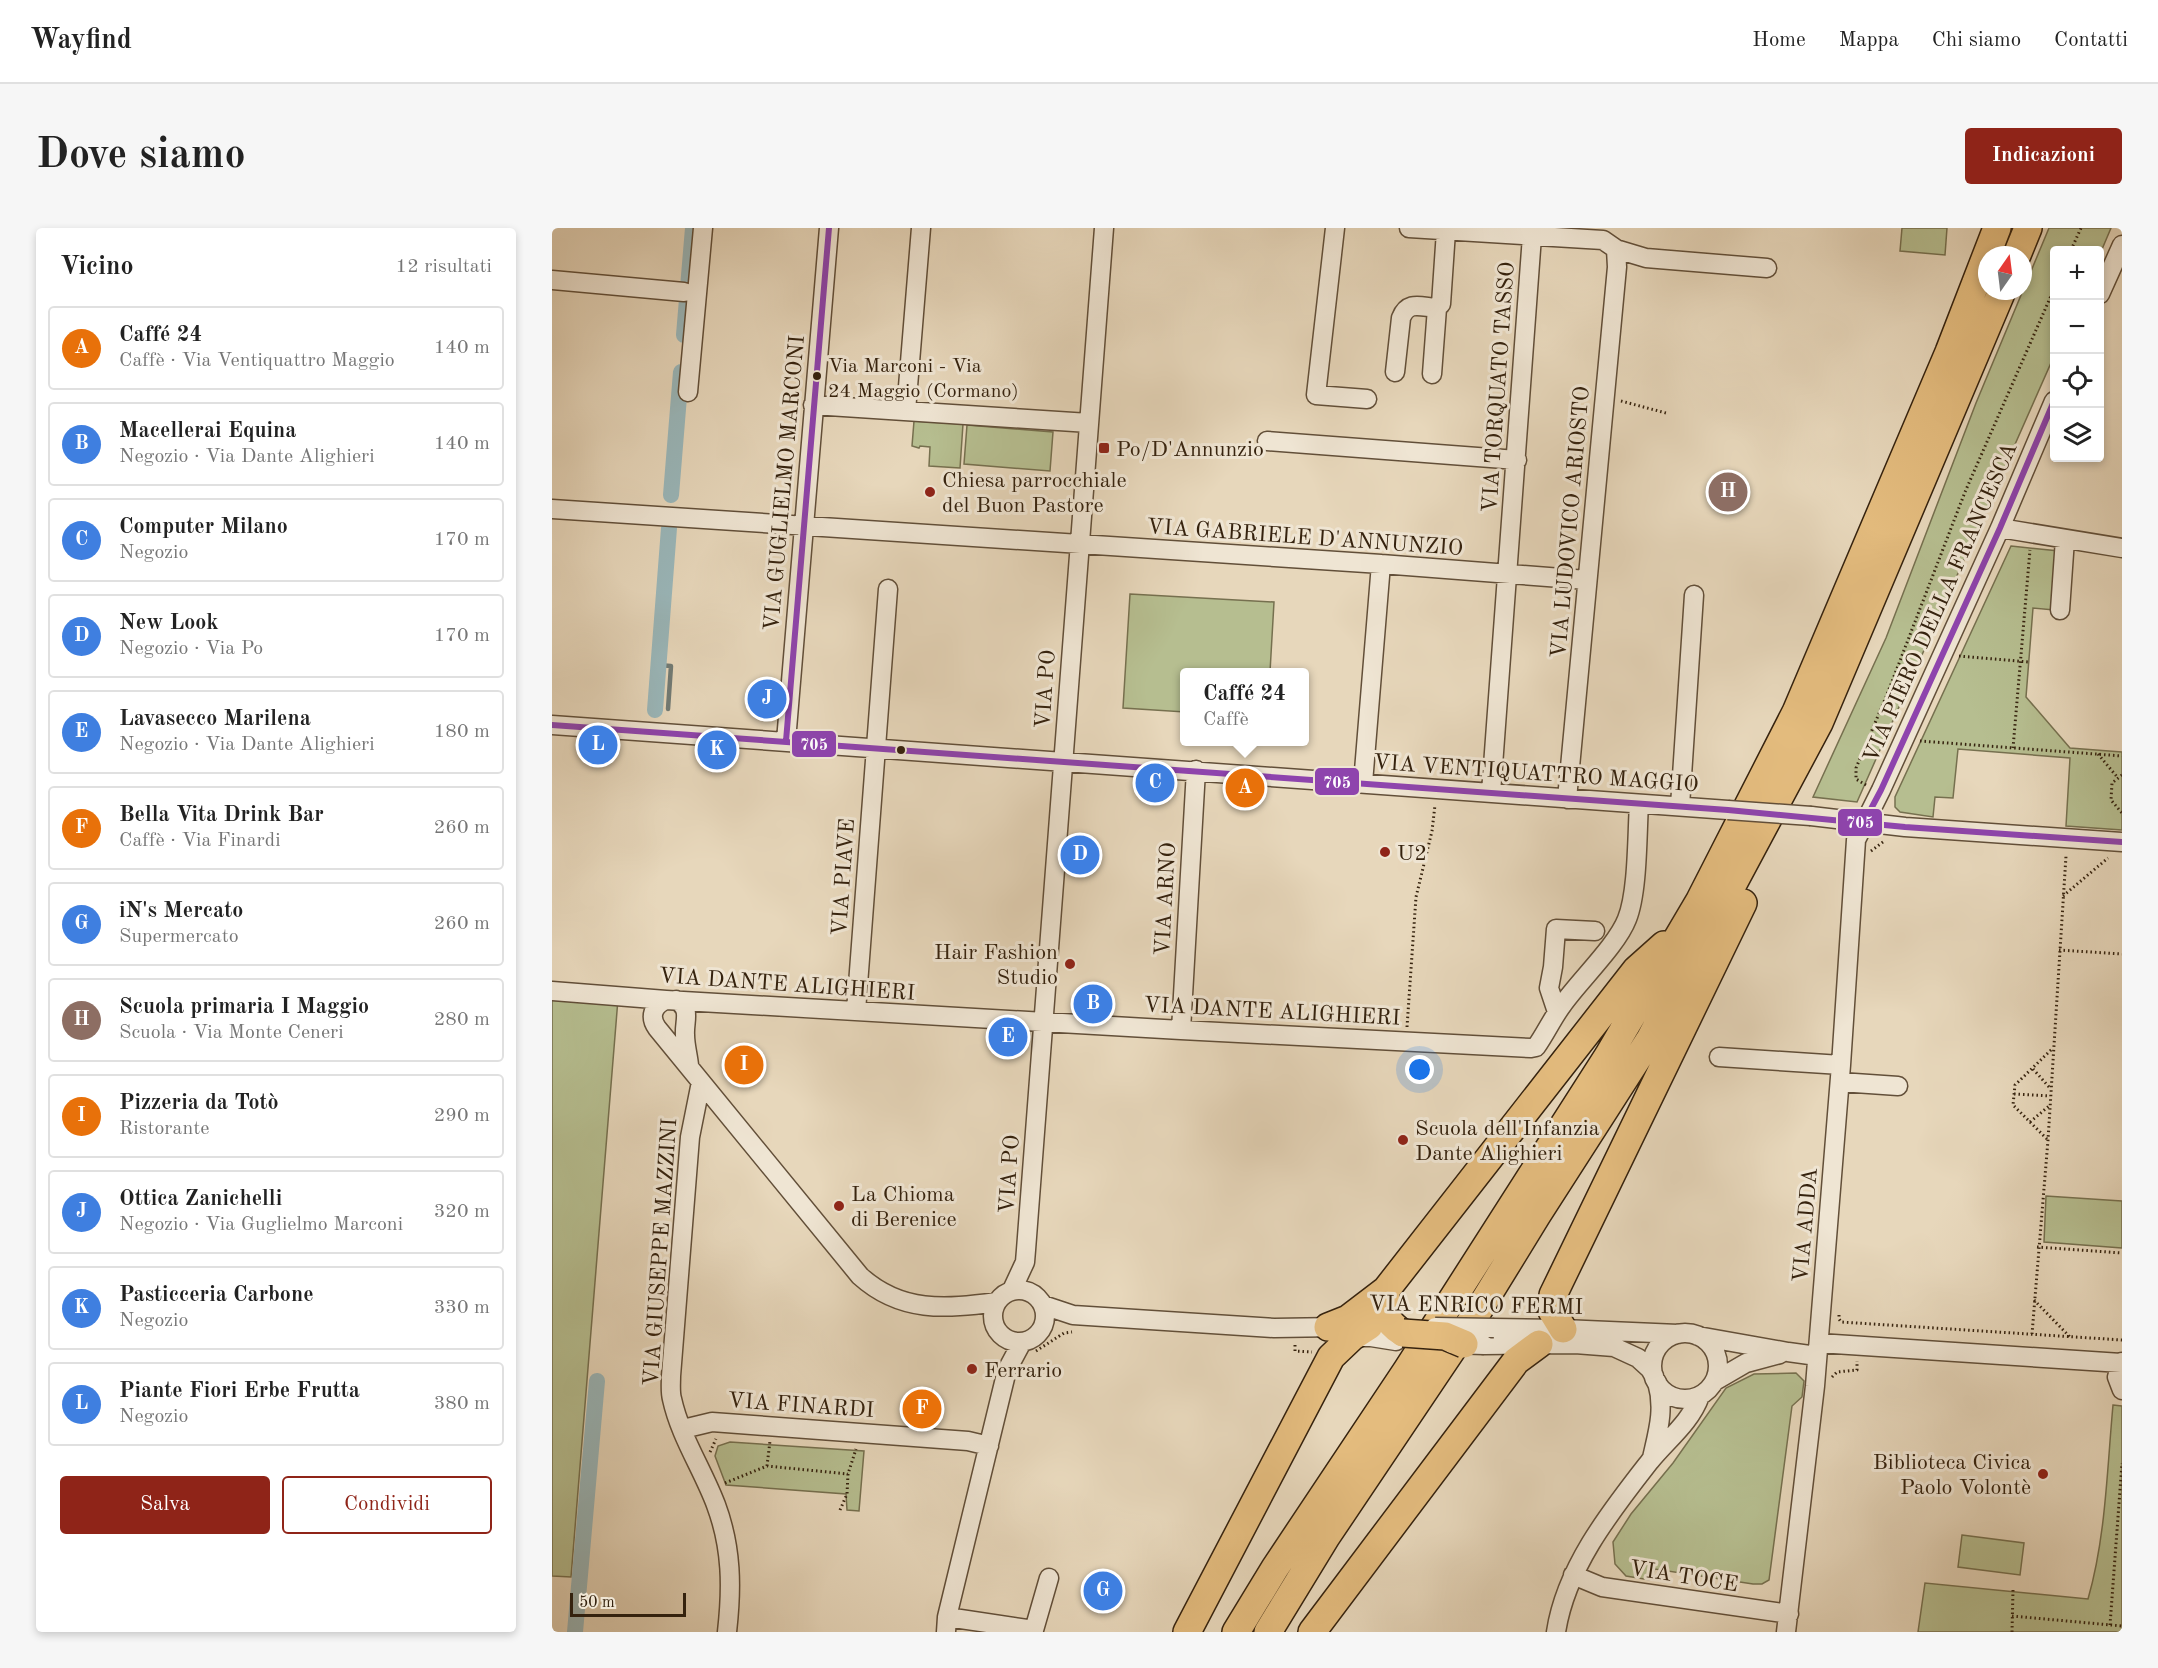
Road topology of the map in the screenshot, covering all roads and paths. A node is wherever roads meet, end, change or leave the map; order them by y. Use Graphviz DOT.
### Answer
graph roads {
  1 [pos="703,228"];
  2 [pos="829,228"];
  3 [pos="921,228"];
  4 [pos="1104,228"];
  5 [pos="1335,228"];
  6 [pos="1409,228"];
  7 [pos="1997,228"];
  8 [pos="2028,228"];
  9 [pos="2081,228"];
  10 [pos="1446,231"];
  11 [pos="1532,236"];
  12 [pos="2122,245"];
  13 [pos="2021,246"];
  14 [pos="2074,246"];
  15 [pos="1616,249"];
  16 [pos="2117,265"];
  17 [pos="1767,268"];
  18 [pos="552,280"];
  19 [pos="2104,287"];
  20 [pos="691,294"];
  21 [pos="1998,300"];
  22 [pos="2050,300"];
  23 [pos="1439,306"];
  24 [pos="1395,372"];
  25 [pos="1432,374"];
  26 [pos="688,392"];
  27 [pos="1605,395"];
  28 [pos="1367,399"];
  29 [pos="813,405"];
  30 [pos="2052,408"];
  31 [pos="906,411"];
  32 [pos="1666,413"];
  33 [pos="1089,423"];
  34 [pos="1267,441"];
  35 [pos="1516,460"];
  36 [pos="552,509"];
  37 [pos="802,526"];
  38 [pos="2000,528"];
  39 [pos="2031,533"];
  40 [pos="2065,539"];
  41 [pos="1079,545"];
  42 [pos="2122,548"];
  43 [pos="1381,564"];
  44 [pos="1507,574"];
  45 [pos="1587,580"];
  46 [pos="888,589"];
  47 [pos="1694,595"];
  48 [pos="2060,610"];
  49 [pos="1942,655"];
  50 [pos="2020,661"];
  51 [pos="2029,662"];
  52 [pos="1819,723"];
  53 [pos="552,725"];
  54 [pos="1904,740"];
  55 [pos="786,741"];
  56 [pos="875,747"];
  57 [pos="2013,748"];
  58 [pos="2097,754"];
  59 [pos="2122,756"];
  60 [pos="1063,760"];
  61 [pos="1196,770"];
  62 [pos="2122,775"];
  63 [pos="2118,778"];
  64 [pos="1363,783"];
  65 [pos="1437,789"];
  66 [pos="1881,790"];
  67 [pos="1491,793"];
  68 [pos="1568,799"];
  69 [pos="1639,804"];
  70 [pos="1680,806"];
  71 [pos="2122,813"];
  72 [pos="1864,822"];
  73 [pos="2122,842"];
  74 [pos="2066,856"];
  75 [pos="2108,858"];
  76 [pos="2063,896"];
  77 [pos="1687,924"];
  78 [pos="1595,931"];
  79 [pos="2059,950"];
  80 [pos="2122,954"];
  81 [pos="552,991"];
  82 [pos="671,1000"];
  83 [pos="856,1011"];
  84 [pos="1557,1012"];
  85 [pos="1043,1022"];
  86 [pos="1181,1030"];
  87 [pos="1406,1041"];
  88 [pos="2053,1048"];
  89 [pos="1719,1057"];
  90 [pos="689,1067"];
  91 [pos="2033,1069"];
  92 [pos="1841,1074"];
  93 [pos="701,1082"];
  94 [pos="1898,1086"];
  95 [pos="2050,1088"];
  96 [pos="2014,1094"];
  97 [pos="2050,1096"];
  98 [pos="2049,1106"];
  99 [pos="2030,1122"];
  100 [pos="2048,1140"];
  101 [pos="2037,1247"];
  102 [pos="2122,1253"];
  103 [pos="1025,1262"];
  104 [pos="1012,1290"];
  105 [pos="1386,1290"];
  106 [pos="1039,1300"];
  107 [pos="2034,1300"];
  108 [pos="997,1302"];
  109 [pos="964,1306"];
  110 [pos="1839,1307"];
  111 [pos="1079,1315"];
  112 [pos="1563,1329"];
  113 [pos="998,1330"];
  114 [pos="1041,1331"];
  115 [pos="1370,1332"];
  116 [pos="1678,1334"];
  117 [pos="2032,1334"];
  118 [pos="1698,1336"];
  119 [pos="2070,1337"];
  120 [pos="2122,1339"];
  121 [pos="1474,1344"];
  122 [pos="1539,1344"];
  123 [pos="1026,1348"];
  124 [pos="1818,1349"];
  125 [pos="1788,1352"];
  126 [pos="2122,1363"];
  127 [pos="1007,1370"];
  128 [pos="1655,1379"];
  129 [pos="1715,1381"];
  130 [pos="2122,1390"];
  131 [pos="1700,1396"];
  132 [pos="683,1429"];
  133 [pos="768,1434"];
  134 [pos="722,1438"];
  135 [pos="857,1446"];
  136 [pos="989,1446"];
  137 [pos="709,1459"];
  138 [pos="1651,1459"];
  139 [pos="2122,1463"];
  140 [pos="767,1466"];
  141 [pos="848,1474"];
  142 [pos="2122,1475"];
  143 [pos="714,1486"];
  144 [pos="2121,1499"];
  145 [pos="840,1510"];
  146 [pos="2120,1524"];
  147 [pos="2115,1549"];
  148 [pos="2122,1549"];
  149 [pos="2114,1568"];
  150 [pos="2122,1569"];
  151 [pos="1574,1575"];
  152 [pos="1049,1578"];
  153 [pos="2013,1590"];
  154 [pos="2012,1616"];
  155 [pos="1787,1623"];
  156 [pos="946,1624"];
  157 [pos="2110,1625"];
  158 [pos="2122,1626"];
  159 [pos="727,1632"];
  160 [pos="1187,1632"];
  161 [pos="1236,1632"];
  162 [pos="1268,1632"];
  163 [pos="1312,1632"];
  164 [pos="1556,1632"];
  165 [pos="2012,1632"];
  1 -- 20 [label="street"];
  2 -- 29 [label="street, VIA GUGLIELMO MARCONI"];
  3 -- 31 [label="street"];
  4 -- 33 [label="street, VIA PO"];
  5 -- 28 [label="street"];
  6 -- 10 [label="street"];
  7 -- 77 [label="highway"];
  8 -- 13 [label="highway"];
  9 -- 14 [label="path"];
  10 -- 11 [label="street"];
  10 -- 23 [label="street"];
  11 -- 15 [label="street"];
  11 -- 35 [label="street, VIA TORQUATO TASSO"];
  12 -- 16 [label="street"];
  15 -- 17 [label="street"];
  15 -- 27 [label="street, VIA LUDOVICO ARIOSTO"];
  16 -- 19 [label="street"];
  18 -- 20 [label="street"];
  20 -- 26 [label="street"];
  21 -- 52 [label="highway"];
  22 -- 66 [label="path"];
  23 -- 24 [label="street"];
  23 -- 25 [label="street"];
  27 -- 32 [label="path"];
  27 -- 45 [label="street, VIA LUDOVICO ARIOSTO"];
  29 -- 31 [label="street"];
  29 -- 37 [label="street, VIA GUGLIELMO MARCONI"];
  30 -- 38 [label="street, VIA PIERO DELLA FRANCESCA"];
  31 -- 33 [label="street"];
  33 -- 41 [label="street, VIA PO"];
  34 -- 35 [label="street"];
  35 -- 44 [label="street, VIA TORQUATO TASSO"];
  36 -- 37 [label="street, VIA GABRIELE D'ANNUNZIO"];
  37 -- 41 [label="street, VIA GABRIELE D'ANNUNZIO"];
  37 -- 55 [label="street, VIA GUGLIELMO MARCONI"];
  38 -- 39 [label="street"];
  38 -- 49 [label="street, VIA PIERO DELLA FRANCESCA"];
  39 -- 40 [label="street"];
  39 -- 50 [label="path"];
  40 -- 42 [label="street"];
  40 -- 48 [label="street"];
  41 -- 43 [label="street, VIA GABRIELE D'ANNUNZIO"];
  41 -- 60 [label="street, VIA PO"];
  43 -- 44 [label="street, VIA GABRIELE D'ANNUNZIO"];
  43 -- 64 [label="street"];
  44 -- 45 [label="street, VIA GABRIELE D'ANNUNZIO"];
  44 -- 67 [label="street, VIA TORQUATO TASSO"];
  45 -- 68 [label="street, VIA LUDOVICO ARIOSTO"];
  46 -- 56 [label="street, VIA PIAVE"];
  47 -- 70 [label="street"];
  49 -- 50 [label="path"];
  49 -- 54 [label="street, VIA PIERO DELLA FRANCESCA"];
  50 -- 51 [label="path"];
  50 -- 57 [label="path"];
  52 -- 112 [label="highway"];
  52 -- 162 [label="highway"];
  53 -- 55 [label="street, VIA VENTIQUATTRO MAGGIO"];
  54 -- 57 [label="path"];
  54 -- 66 [label="street, VIA PIERO DELLA FRANCESCA"];
  55 -- 56 [label="street, VIA VENTIQUATTRO MAGGIO"];
  56 -- 60 [label="street, VIA VENTIQUATTRO MAGGIO"];
  56 -- 83 [label="street, VIA PIAVE"];
  57 -- 58 [label="path"];
  58 -- 59 [label="path"];
  58 -- 63 [label="path"];
  60 -- 61 [label="street, VIA VENTIQUATTRO MAGGIO"];
  60 -- 85 [label="street, VIA PO"];
  61 -- 64 [label="street, VIA VENTIQUATTRO MAGGIO"];
  61 -- 86 [label="street, VIA ARNO"];
  62 -- 63 [label="path"];
  63 -- 71 [label="path"];
  64 -- 65 [label="street, VIA VENTIQUATTRO MAGGIO"];
  65 -- 67 [label="street, VIA VENTIQUATTRO MAGGIO"];
  65 -- 87 [label="path"];
  66 -- 72 [label="street, VIA PIERO DELLA FRANCESCA"];
  67 -- 68 [label="street, VIA VENTIQUATTRO MAGGIO"];
  68 -- 69 [label="street, VIA VENTIQUATTRO MAGGIO"];
  69 -- 70 [label="street, VIA VENTIQUATTRO MAGGIO"];
  69 -- 84 [label="street, VIA DANTE ALIGHIERI"];
  70 -- 72 [label="street, VIA VENTIQUATTRO MAGGIO, bridge"];
  72 -- 73 [label="street, VIA VENTIQUATTRO MAGGIO"];
  72 -- 92 [label="street, VIA ADDA"];
  74 -- 76 [label="path"];
  75 -- 76 [label="path"];
  76 -- 79 [label="path"];
  77 -- 105 [label="highway"];
  77 -- 161 [label="highway"];
  78 -- 84 [label="street"];
  79 -- 80 [label="path"];
  79 -- 88 [label="path"];
  81 -- 82 [label="street, VIA DANTE ALIGHIERI"];
  82 -- 83 [label="street, VIA DANTE ALIGHIERI"];
  82 -- 90 [label="street"];
  82 -- 90 [label="street"];
  83 -- 85 [label="street, VIA DANTE ALIGHIERI"];
  84 -- 87 [label="street, VIA DANTE ALIGHIERI"];
  85 -- 86 [label="street, VIA DANTE ALIGHIERI"];
  85 -- 103 [label="street, VIA PO"];
  86 -- 87 [label="street, VIA DANTE ALIGHIERI"];
  88 -- 91 [label="path"];
  88 -- 95 [label="path"];
  89 -- 92 [label="street"];
  90 -- 93 [label="street"];
  91 -- 95 [label="path"];
  91 -- 96 [label="path"];
  92 -- 94 [label="street"];
  92 -- 124 [label="street, VIA ADDA"];
  93 -- 109 [label="street"];
  93 -- 132 [label="street, VIA GIUSEPPE MAZZINI"];
  95 -- 97 [label="path"];
  96 -- 97 [label="path"];
  96 -- 99 [label="path"];
  97 -- 98 [label="path"];
  98 -- 99 [label="path"];
  98 -- 100 [label="path"];
  99 -- 100 [label="path"];
  100 -- 101 [label="path"];
  101 -- 102 [label="path"];
  101 -- 107 [label="path"];
  103 -- 104 [label="street, VIA PO"];
  103 -- 106 [label="street, VIA PO"];
  104 -- 106 [label="street"];
  104 -- 108 [label="street"];
  105 -- 115 [label="highway"];
  105 -- 115 [label="highway"];
  106 -- 111 [label="street, VIA ENRICO FERMI"];
  106 -- 114 [label="street"];
  107 -- 117 [label="path"];
  107 -- 119 [label="path"];
  108 -- 109 [label="street"];
  108 -- 113 [label="street"];
  109 -- 113 [label="street"];
  110 -- 117 [label="path"];
  111 -- 114 [label="street, VIA ENRICO FERMI"];
  111 -- 115 [label="street, VIA ENRICO FERMI"];
  111 -- 123 [label="path"];
  112 -- 115 [label="street, VIA ENRICO FERMI, bridge"];
  112 -- 116 [label="street, VIA ENRICO FERMI"];
  113 -- 123 [label="street"];
  113 -- 127 [label="street"];
  114 -- 123 [label="street"];
  115 -- 121 [label="highway, bridge"];
  115 -- 160 [label="highway"];
  116 -- 118 [label="street"];
  116 -- 128 [label="street"];
  117 -- 119 [label="path"];
  118 -- 125 [label="street"];
  118 -- 129 [label="street"];
  119 -- 120 [label="path"];
  121 -- 122 [label="street, VIA ENRICO FERMI"];
  122 -- 128 [label="street, VIA ENRICO FERMI"];
  122 -- 163 [label="highway"];
  123 -- 127 [label="street"];
  124 -- 125 [label="street"];
  124 -- 126 [label="street"];
  124 -- 155 [label="street, VIA ADDA"];
  125 -- 129 [label="street"];
  126 -- 130 [label="street"];
  127 -- 136 [label="street"];
  128 -- 131 [label="street"];
  128 -- 138 [label="street"];
  129 -- 131 [label="street"];
  131 -- 138 [label="street"];
  132 -- 133 [label="street, VIA FINARDI"];
  132 -- 143 [label="street, VIA GIUSEPPE MAZZINI"];
  133 -- 136 [label="street, VIA FINARDI"];
  133 -- 140 [label="path"];
  134 -- 137 [label="path"];
  135 -- 141 [label="path"];
  136 -- 156 [label="street"];
  138 -- 151 [label="street"];
  139 -- 142 [label="path"];
  140 -- 141 [label="path"];
  140 -- 143 [label="path"];
  141 -- 145 [label="path"];
  142 -- 144 [label="path"];
  143 -- 159 [label="street, VIA GIUSEPPE MAZZINI"];
  144 -- 146 [label="path"];
  146 -- 147 [label="path"];
  147 -- 148 [label="path"];
  147 -- 149 [label="path"];
  149 -- 150 [label="path"];
  149 -- 157 [label="path"];
  151 -- 155 [label="street, VIA TOCE"];
  151 -- 164 [label="street"];
  152 -- 156 [label="street"];
  153 -- 154 [label="path"];
  154 -- 157 [label="path"];
  154 -- 165 [label="path"];
  157 -- 158 [label="path"];
}
